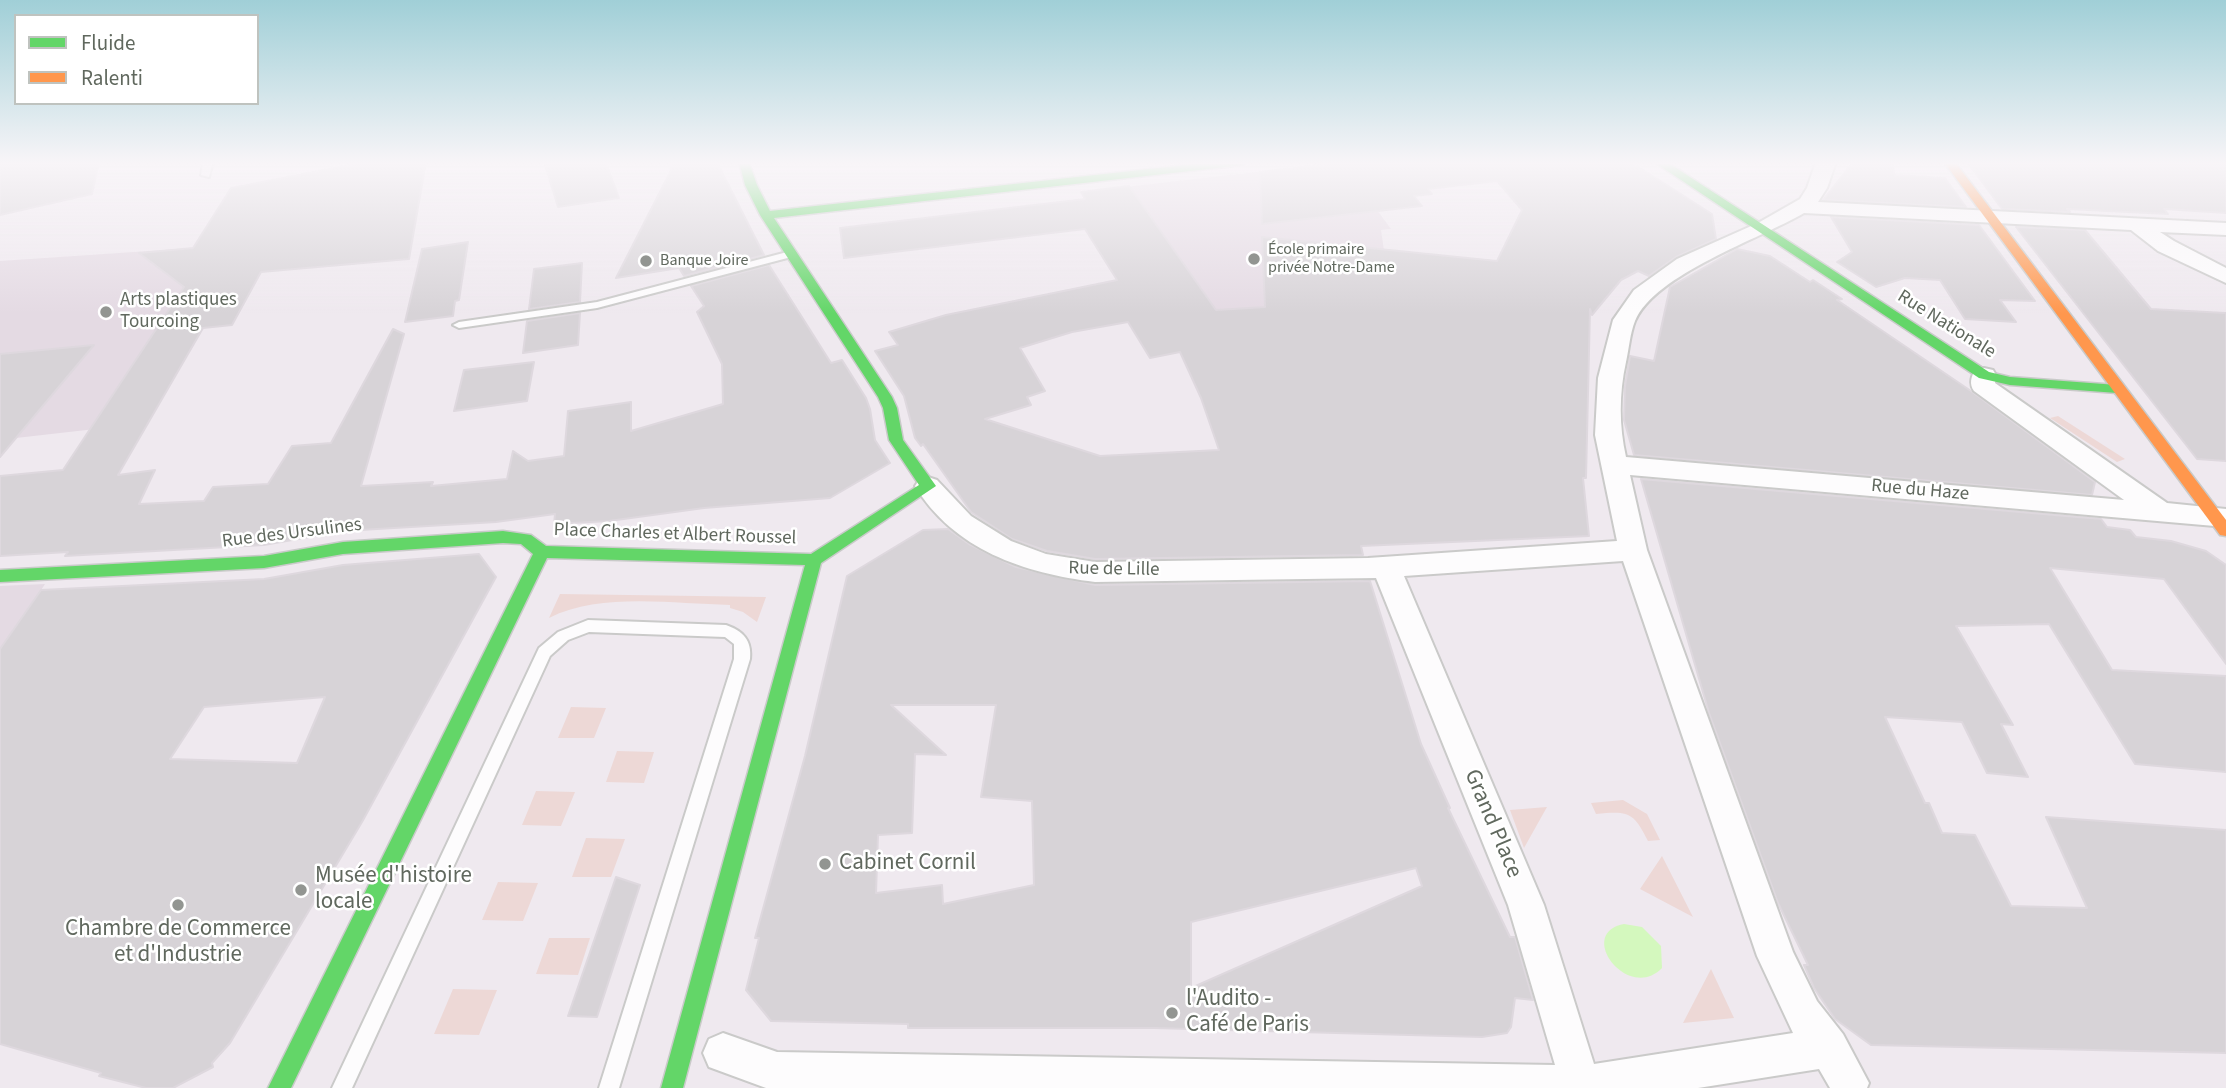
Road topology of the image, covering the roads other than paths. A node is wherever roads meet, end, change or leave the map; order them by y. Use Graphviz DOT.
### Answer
graph roads {
  1 [pos="764,213"];
  2 [pos="1736,213"];
  3 [pos="1791,213"];
  4 [pos="1911,213"];
  5 [pos="1987,213"];
  6 [pos="1990,217"];
  7 [pos="2136,224"];
  8 [pos="1761,229"];
  9 [pos="2226,229"];
  10 [pos="791,254"];
  11 [pos="2226,276"];
  12 [pos="459,325"];
  13 [pos="1984,375"];
  14 [pos="2117,388"];
  15 [pos="2135,388"];
  16 [pos="1614,465"];
  17 [pos="928,486"];
  18 [pos="2160,512"];
  19 [pos="2222,522"];
  20 [pos="1631,542"];
  21 [pos="542,552"];
  22 [pos="814,559"];
  23 [pos="1377,568"];
  24 [pos="0,576"];
  25 [pos="1829,1048"];
  26 [pos="723,1053"];
  27 [pos="1849,1083"];
  28 [pos="1581,1086"];
  29 [pos="279,1088"];
  30 [pos="342,1088"];
  31 [pos="609,1088"];
  32 [pos="672,1088"];
  1 -- 10 [label="main road, Rue de Lille"];
  2 -- 8 [label="main road, Rue Nationale"];
  3 -- 8 [label="street"];
  4 -- 6 [label="street"];
  5 -- 6 [label="main road"];
  6 -- 7 [label="street"];
  6 -- 14 [label="main road"];
  7 -- 9 [label="street"];
  7 -- 11 [label="street"];
  8 -- 13 [label="main road, Rue Nationale"];
  8 -- 16 [label="street"];
  10 -- 12 [label="lane"];
  10 -- 17 [label="main road, Rue de Lille"];
  13 -- 14 [label="main road, Rue Nationale"];
  13 -- 18 [label="street"];
  14 -- 15 [label="lane"];
  14 -- 19 [label="main road"];
  16 -- 18 [label="street, Rue du Haze"];
  16 -- 20 [label="street"];
  17 -- 22 [label="main road"];
  17 -- 23 [label="street, Rue de Lille"];
  18 -- 19 [label="street, Rue du Haze"];
  20 -- 23 [label="street"];
  20 -- 25 [label="street"];
  21 -- 22 [label="main road, Place Charles et Albert Roussel"];
  21 -- 24 [label="main road, Rue des Ursulines"];
  21 -- 29 [label="main road, Place Charles et Albert Roussel"];
  22 -- 32 [label="main road, Place Charles et Albert Roussel"];
  23 -- 28 [label="street, Grand Place"];
  25 -- 27 [label="street"];
  25 -- 28 [label="street"];
  26 -- 28 [label="street"];
  30 -- 31 [label="lane"];
}
